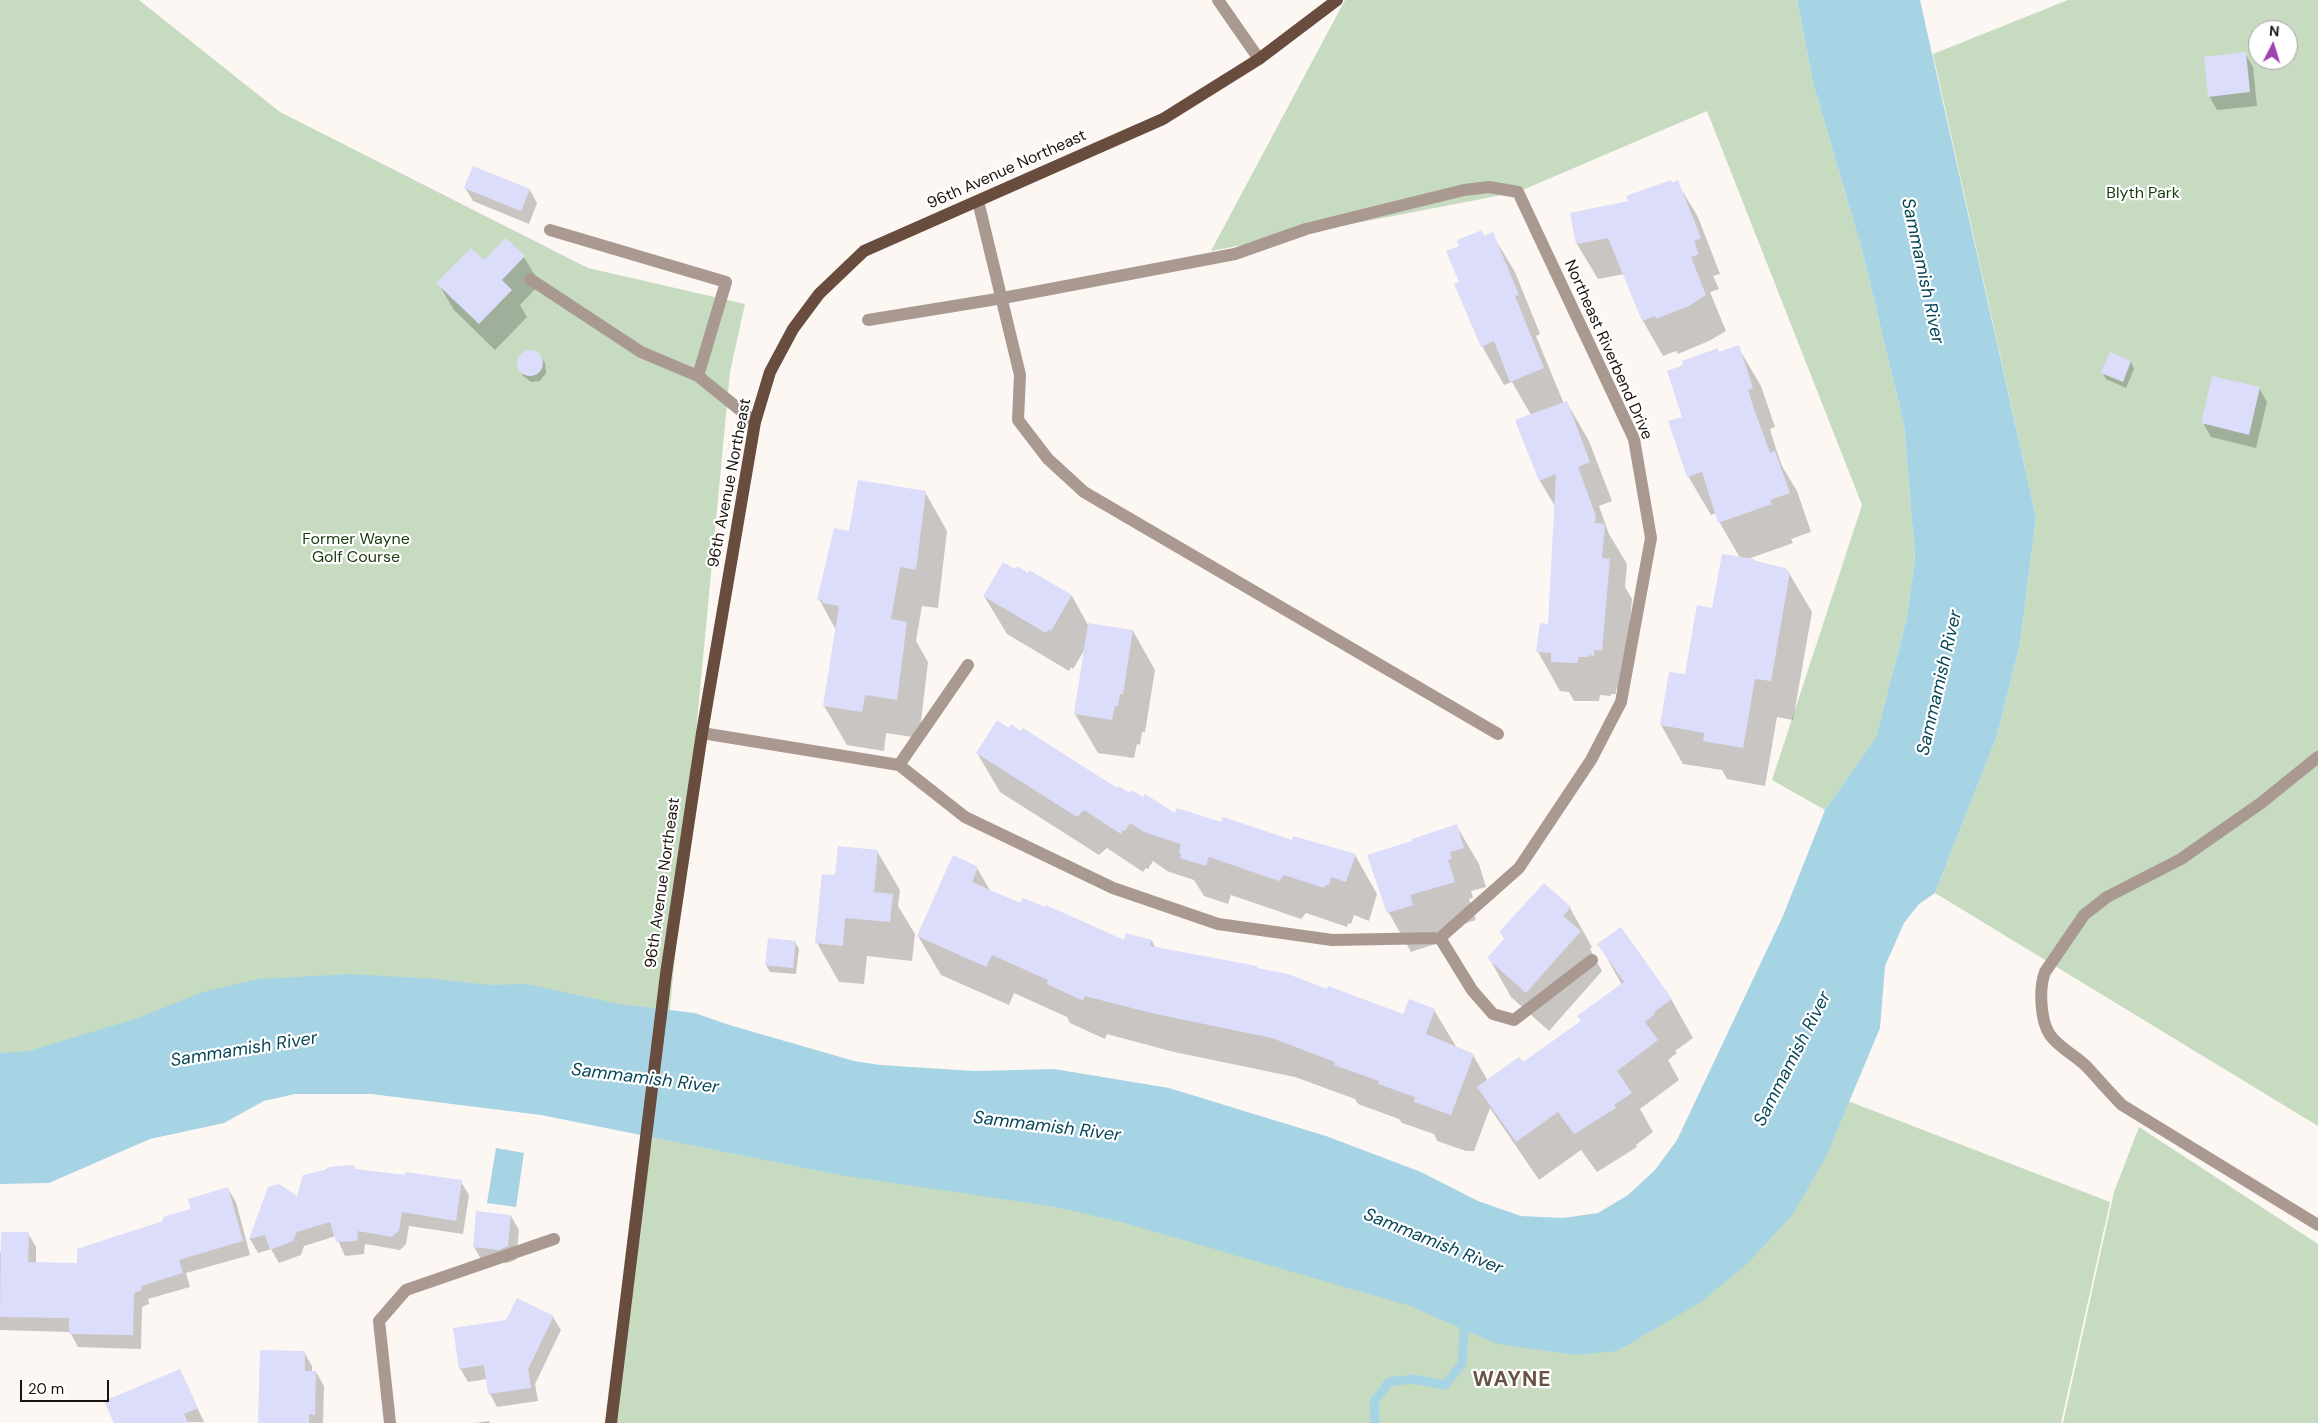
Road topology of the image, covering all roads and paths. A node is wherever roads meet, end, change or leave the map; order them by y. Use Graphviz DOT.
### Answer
graph roads {
  1 [pos="1218,0"];
  2 [pos="1336,0"];
  3 [pos="1259,59"];
  4 [pos="978,201"];
  5 [pos="550,230"];
  6 [pos="530,279"];
  7 [pos="1003,298"];
  8 [pos="868,320"];
  9 [pos="698,376"];
  10 [pos="755,422"];
  11 [pos="968,665"];
  12 [pos="702,734"];
  13 [pos="1498,734"];
  14 [pos="2318,757"];
  15 [pos="899,765"];
  16 [pos="1440,938"];
  17 [pos="1592,960"];
  18 [pos="2318,1225"];
  19 [pos="554,1238"];
  20 [pos="390,1423"];
  21 [pos="611,1423"];
  1 -- 3 [label="street"];
  2 -- 3 [label="main road, 96th Avenue Northeast"];
  3 -- 4 [label="main road, 96th Avenue Northeast"];
  4 -- 7 [label="street"];
  4 -- 10 [label="main road, 96th Avenue Northeast"];
  5 -- 9 [label="street"];
  6 -- 9 [label="street"];
  7 -- 8 [label="street"];
  7 -- 13 [label="street"];
  7 -- 16 [label="street, Northeast Riverbend Drive"];
  9 -- 10 [label="street"];
  10 -- 12 [label="main road, 96th Avenue Northeast"];
  11 -- 15 [label="street"];
  12 -- 15 [label="street"];
  12 -- 21 [label="main road, 96th Avenue Northeast"];
  14 -- 18 [label="street"];
  15 -- 16 [label="street"];
  16 -- 17 [label="street"];
  19 -- 20 [label="street"];
}
